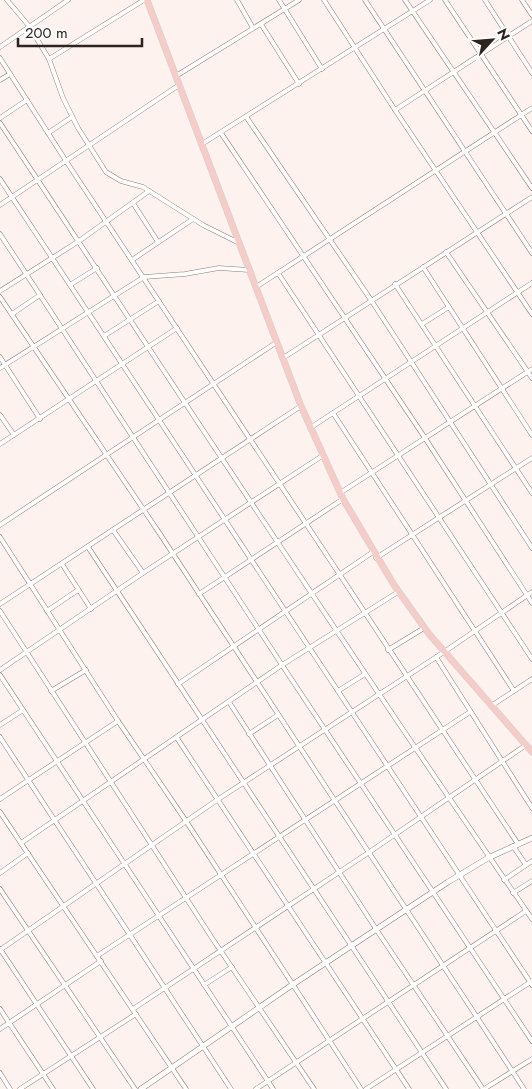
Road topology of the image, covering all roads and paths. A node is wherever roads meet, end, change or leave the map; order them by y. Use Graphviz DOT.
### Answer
graph roads {
  1 [pos="6,0"];
  2 [pos="68,0"];
  3 [pos="145,0"];
  4 [pos="237,0"];
  5 [pos="279,0"];
  6 [pos="299,0"];
  7 [pos="324,0"];
  8 [pos="365,0"];
  9 [pos="405,0"];
  10 [pos="430,0"];
  11 [pos="446,0"];
  12 [pos="485,0"];
  13 [pos="522,0"];
  14 [pos="284,9"];
  15 [pos="413,11"];
  16 [pos="532,15"];
  17 [pos="532,21"];
  18 [pos="260,24"];
  19 [pos="29,26"];
  20 [pos="253,28"];
  21 [pos="384,29"];
  22 [pos="508,36"];
  23 [pos="0,47"];
  24 [pos="355,48"];
  25 [pos="481,54"];
  26 [pos="0,58"];
  27 [pos="49,59"];
  28 [pos="322,69"];
  29 [pos="454,72"];
  30 [pos="532,72"];
  31 [pos="10,74"];
  32 [pos="176,76"];
  33 [pos="0,80"];
  34 [pos="299,84"];
  35 [pos="179,85"];
  36 [pos="423,91"];
  37 [pos="27,100"];
  38 [pos="532,108"];
  39 [pos="395,110"];
  40 [pos="522,115"];
  41 [pos="72,117"];
  42 [pos="0,118"];
  43 [pos="247,118"];
  44 [pos="0,123"];
  45 [pos="532,131"];
  46 [pos="494,132"];
  47 [pos="48,133"];
  48 [pos="221,134"];
  49 [pos="202,144"];
  50 [pos="89,146"];
  51 [pos="464,152"];
  52 [pos="66,161"];
  53 [pos="436,170"];
  54 [pos="0,179"];
  55 [pos="38,180"];
  56 [pos="532,188"];
  57 [pos="150,191"];
  58 [pos="12,197"];
  59 [pos="532,197"];
  60 [pos="132,203"];
  61 [pos="0,205"];
  62 [pos="506,214"];
  63 [pos="193,218"];
  64 [pos="106,222"];
  65 [pos="478,231"];
  66 [pos="0,234"];
  67 [pos="330,240"];
  68 [pos="79,241"];
  69 [pos="158,242"];
  70 [pos="239,243"];
  71 [pos="446,252"];
  72 [pos="532,253"];
  73 [pos="51,258"];
  74 [pos="303,258"];
  75 [pos="132,260"];
  76 [pos="423,267"];
  77 [pos="97,268"];
  78 [pos="249,270"];
  79 [pos="278,273"];
  80 [pos="26,274"];
  81 [pos="144,277"];
  82 [pos="532,283"];
  83 [pos="395,284"];
  84 [pos="70,285"];
  85 [pos="256,287"];
  86 [pos="0,291"];
  87 [pos="518,292"];
  88 [pos="114,294"];
  89 [pos="40,295"];
  90 [pos="0,297"];
  91 [pos="371,300"];
  92 [pos="159,301"];
  93 [pos="449,307"];
  94 [pos="87,311"];
  95 [pos="488,312"];
  96 [pos="12,314"];
  97 [pos="532,314"];
  98 [pos="344,317"];
  99 [pos="131,319"];
  100 [pos="422,324"];
  101 [pos="62,328"];
  102 [pos="177,328"];
  103 [pos="463,328"];
  104 [pos="317,334"];
  105 [pos="104,336"];
  106 [pos="277,342"];
  107 [pos="149,346"];
  108 [pos="436,346"];
  109 [pos="34,347"];
  110 [pos="0,358"];
  111 [pos="283,358"];
  112 [pos="411,362"];
  113 [pos="122,364"];
  114 [pos="5,365"];
  115 [pos="0,368"];
  116 [pos="530,370"];
  117 [pos="532,378"];
  118 [pos="385,379"];
  119 [pos="97,380"];
  120 [pos="214,384"];
  121 [pos="502,388"];
  122 [pos="359,396"];
  123 [pos="69,399"];
  124 [pos="186,402"];
  125 [pos="476,405"];
  126 [pos="300,406"];
  127 [pos="333,413"];
  128 [pos="0,414"];
  129 [pos="40,419"];
  130 [pos="160,420"];
  131 [pos="451,421"];
  132 [pos="310,428"];
  133 [pos="14,435"];
  134 [pos="532,435"];
  135 [pos="134,436"];
  136 [pos="425,438"];
  137 [pos="250,440"];
  138 [pos="0,444"];
  139 [pos="106,455"];
  140 [pos="322,456"];
  141 [pos="398,456"];
  142 [pos="224,458"];
  143 [pos="532,458"];
  144 [pos="516,468"];
  145 [pos="372,473"];
  146 [pos="196,476"];
  147 [pos="279,484"];
  148 [pos="490,484"];
  149 [pos="170,492"];
  150 [pos="532,492"];
  151 [pos="340,493"];
  152 [pos="343,499"];
  153 [pos="464,501"];
  154 [pos="252,502"];
  155 [pos="143,510"];
  156 [pos="438,518"];
  157 [pos="225,519"];
  158 [pos="306,524"];
  159 [pos="0,525"];
  160 [pos="113,530"];
  161 [pos="411,535"];
  162 [pos="199,536"];
  163 [pos="0,537"];
  164 [pos="278,543"];
  165 [pos="88,547"];
  166 [pos="532,548"];
  167 [pos="173,554"];
  168 [pos="375,555"];
  169 [pos="252,560"];
  170 [pos="62,564"];
  171 [pos="142,573"];
  172 [pos="340,575"];
  173 [pos="225,577"];
  174 [pos="30,585"];
  175 [pos="78,590"];
  176 [pos="117,590"];
  177 [pos="398,592"];
  178 [pos="532,592"];
  179 [pos="312,593"];
  180 [pos="199,594"];
  181 [pos="527,595"];
  182 [pos="532,603"];
  183 [pos="0,604"];
  184 [pos="91,609"];
  185 [pos="0,611"];
  186 [pos="47,611"];
  187 [pos="285,611"];
  188 [pos="502,612"];
  189 [pos="365,614"];
  190 [pos="424,628"];
  191 [pos="259,629"];
  192 [pos="60,631"];
  193 [pos="337,631"];
  194 [pos="473,632"];
  195 [pos="234,646"];
  196 [pos="310,648"];
  197 [pos="388,650"];
  198 [pos="26,652"];
  199 [pos="444,652"];
  200 [pos="436,657"];
  201 [pos="532,659"];
  202 [pos="282,665"];
  203 [pos="0,670"];
  204 [pos="86,670"];
  205 [pos="365,674"];
  206 [pos="0,675"];
  207 [pos="406,677"];
  208 [pos="532,678"];
  209 [pos="257,682"];
  210 [pos="178,684"];
  211 [pos="338,690"];
  212 [pos="514,691"];
  213 [pos="52,692"];
  214 [pos="379,695"];
  215 [pos="228,702"];
  216 [pos="491,706"];
  217 [pos="23,710"];
  218 [pos="352,712"];
  219 [pos="470,712"];
  220 [pos="278,715"];
  221 [pos="118,721"];
  222 [pos="202,721"];
  223 [pos="0,725"];
  224 [pos="325,729"];
  225 [pos="441,731"];
  226 [pos="249,734"];
  227 [pos="0,737"];
  228 [pos="177,738"];
  229 [pos="85,743"];
  230 [pos="526,745"];
  231 [pos="300,747"];
  232 [pos="414,749"];
  233 [pos="532,752"];
  234 [pos="145,760"];
  235 [pos="57,761"];
  236 [pos="502,762"];
  237 [pos="270,766"];
  238 [pos="387,766"];
  239 [pos="29,780"];
  240 [pos="112,782"];
  241 [pos="475,782"];
  242 [pos="243,783"];
  243 [pos="361,783"];
  244 [pos="0,799"];
  245 [pos="217,800"];
  246 [pos="448,800"];
  247 [pos="83,801"];
  248 [pos="334,801"];
  249 [pos="532,808"];
  250 [pos="0,812"];
  251 [pos="421,817"];
  252 [pos="55,820"];
  253 [pos="186,821"];
  254 [pos="305,821"];
  255 [pos="396,834"];
  256 [pos="279,837"];
  257 [pos="532,838"];
  258 [pos="21,843"];
  259 [pos="152,844"];
  260 [pos="515,845"];
  261 [pos="368,853"];
  262 [pos="28,854"];
  263 [pos="252,855"];
  264 [pos="488,858"];
  265 [pos="532,861"];
  266 [pos="124,863"];
  267 [pos="526,865"];
  268 [pos="339,872"];
  269 [pos="0,873"];
  270 [pos="221,875"];
  271 [pos="459,875"];
  272 [pos="504,880"];
  273 [pos="532,881"];
  274 [pos="96,882"];
  275 [pos="313,888"];
  276 [pos="0,889"];
  277 [pos="434,891"];
  278 [pos="513,893"];
  279 [pos="186,898"];
  280 [pos="64,906"];
  281 [pos="287,906"];
  282 [pos="405,910"];
  283 [pos="526,911"];
  284 [pos="159,916"];
  285 [pos="532,919"];
  286 [pos="256,927"];
  287 [pos="376,930"];
  288 [pos="496,930"];
  289 [pos="28,931"];
  290 [pos="130,935"];
  291 [pos="350,946"];
  292 [pos="471,947"];
  293 [pos="0,949"];
  294 [pos="220,950"];
  295 [pos="97,956"];
  296 [pos="101,962"];
  297 [pos="325,963"];
  298 [pos="444,966"];
  299 [pos="232,967"];
  300 [pos="193,968"];
  301 [pos="532,983"];
  302 [pos="204,985"];
  303 [pos="292,985"];
  304 [pos="413,985"];
  305 [pos="65,986"];
  306 [pos="164,988"];
  307 [pos="505,999"];
  308 [pos="388,1001"];
  309 [pos="38,1005"];
  310 [pos="258,1007"];
  311 [pos="0,1009"];
  312 [pos="132,1009"];
  313 [pos="136,1014"];
  314 [pos="362,1018"];
  315 [pos="478,1018"];
  316 [pos="9,1022"];
  317 [pos="231,1026"];
  318 [pos="0,1028"];
  319 [pos="448,1037"];
  320 [pos="99,1038"];
  321 [pos="329,1040"];
  322 [pos="532,1041"];
  323 [pos="202,1046"];
  324 [pos="422,1052"];
  325 [pos="72,1056"];
  326 [pos="532,1059"];
  327 [pos="296,1062"];
  328 [pos="172,1067"];
  329 [pos="396,1069"];
  330 [pos="512,1071"];
  331 [pos="0,1073"];
  332 [pos="44,1074"];
  333 [pos="268,1081"];
  334 [pos="10,1089"];
  335 [pos="20,1089"];
  336 [pos="53,1089"];
  337 [pos="93,1089"];
  338 [pos="135,1089"];
  339 [pos="141,1089"];
  340 [pos="186,1089"];
  341 [pos="231,1089"];
  342 [pos="256,1089"];
  343 [pos="273,1089"];
  344 [pos="314,1089"];
  345 [pos="361,1089"];
  346 [pos="366,1089"];
  347 [pos="409,1089"];
  348 [pos="446,1089"];
  349 [pos="483,1089"];
  350 [pos="524,1089"];
  1 -- 19 [label="street"];
  2 -- 19 [label="street"];
  3 -- 27 [label="street"];
  3 -- 32 [label="main road"];
  4 -- 20 [label="street"];
  5 -- 14 [label="street"];
  6 -- 14 [label="street"];
  7 -- 24 [label="street"];
  8 -- 21 [label="street"];
  9 -- 15 [label="street"];
  10 -- 15 [label="street"];
  11 -- 25 [label="street"];
  12 -- 22 [label="street"];
  13 -- 16 [label="street"];
  14 -- 18 [label="street"];
  14 -- 28 [label="street"];
  15 -- 21 [label="street"];
  15 -- 29 [label="street"];
  17 -- 22 [label="street"];
  18 -- 20 [label="street"];
  18 -- 34 [label="street"];
  19 -- 23 [label="street"];
  19 -- 27 [label="street"];
  20 -- 32 [label="street"];
  21 -- 24 [label="street"];
  21 -- 36 [label="street"];
  22 -- 25 [label="street"];
  22 -- 30 [label="street"];
  24 -- 28 [label="street"];
  24 -- 39 [label="street"];
  25 -- 29 [label="street"];
  25 -- 40 [label="street"];
  26 -- 31 [label="street"];
  27 -- 41 [label="street"];
  28 -- 34 [label="street"];
  29 -- 36 [label="street"];
  29 -- 46 [label="street"];
  31 -- 33 [label="street"];
  31 -- 37 [label="street"];
  32 -- 35 [label="main road"];
  34 -- 43 [label="street"];
  35 -- 49 [label="main road"];
  35 -- 50 [label="street"];
  36 -- 39 [label="street"];
  36 -- 51 [label="street"];
  37 -- 42 [label="street"];
  37 -- 47 [label="street"];
  38 -- 40 [label="street"];
  39 -- 53 [label="street"];
  40 -- 45 [label="street"];
  40 -- 46 [label="street"];
  41 -- 47 [label="street"];
  41 -- 50 [label="street"];
  43 -- 48 [label="street"];
  43 -- 67 [label="street"];
  44 -- 55 [label="street"];
  46 -- 51 [label="street"];
  46 -- 56 [label="street"];
  47 -- 52 [label="street"];
  48 -- 49 [label="street"];
  48 -- 74 [label="street"];
  49 -- 70 [label="main road"];
  50 -- 52 [label="street"];
  50 -- 57 [label="street"];
  51 -- 53 [label="street"];
  51 -- 62 [label="street"];
  52 -- 55 [label="street"];
  52 -- 64 [label="street"];
  53 -- 65 [label="street"];
  53 -- 67 [label="street"];
  54 -- 58 [label="street"];
  55 -- 58 [label="street"];
  55 -- 68 [label="street"];
  57 -- 60 [label="street"];
  57 -- 63 [label="street"];
  58 -- 61 [label="street"];
  58 -- 73 [label="street"];
  59 -- 62 [label="street"];
  60 -- 64 [label="street"];
  60 -- 69 [label="street"];
  62 -- 65 [label="street"];
  62 -- 72 [label="street"];
  63 -- 69 [label="street"];
  63 -- 70 [label="street"];
  64 -- 68 [label="street"];
  64 -- 75 [label="street"];
  65 -- 71 [label="street"];
  65 -- 87 [label="street"];
  66 -- 80 [label="street"];
  67 -- 74 [label="street"];
  67 -- 91 [label="street"];
  68 -- 73 [label="street"];
  68 -- 77 [label="street"];
  69 -- 75 [label="street"];
  70 -- 78 [label="main road"];
  71 -- 76 [label="street"];
  71 -- 95 [label="street"];
  73 -- 80 [label="street"];
  73 -- 84 [label="street"];
  74 -- 79 [label="street"];
  74 -- 98 [label="street"];
  75 -- 81 [label="street"];
  76 -- 83 [label="street"];
  76 -- 93 [label="street"];
  77 -- 84 [label="street"];
  77 -- 88 [label="street"];
  78 -- 81 [label="street"];
  78 -- 85 [label="main road"];
  79 -- 85 [label="street"];
  79 -- 104 [label="street"];
  80 -- 86 [label="street"];
  80 -- 89 [label="street"];
  81 -- 88 [label="street"];
  81 -- 92 [label="street"];
  82 -- 87 [label="street"];
  83 -- 91 [label="street"];
  83 -- 100 [label="street"];
  84 -- 94 [label="street"];
  85 -- 106 [label="main road"];
  87 -- 95 [label="street"];
  87 -- 97 [label="street"];
  88 -- 94 [label="street"];
  88 -- 99 [label="street"];
  89 -- 96 [label="street"];
  89 -- 101 [label="street"];
  90 -- 96 [label="street"];
  91 -- 98 [label="street"];
  91 -- 112 [label="street"];
  92 -- 99 [label="street"];
  92 -- 102 [label="street"];
  93 -- 100 [label="street"];
  93 -- 103 [label="street"];
  94 -- 101 [label="street"];
  94 -- 105 [label="street"];
  95 -- 103 [label="street"];
  95 -- 116 [label="street"];
  96 -- 109 [label="street"];
  98 -- 104 [label="street"];
  98 -- 118 [label="street"];
  99 -- 105 [label="street"];
  99 -- 107 [label="street"];
  100 -- 108 [label="street"];
  101 -- 109 [label="street"];
  101 -- 119 [label="street"];
  102 -- 107 [label="street"];
  102 -- 120 [label="street"];
  103 -- 108 [label="street"];
  103 -- 121 [label="street"];
  104 -- 111 [label="street"];
  104 -- 122 [label="street"];
  105 -- 113 [label="street"];
  106 -- 111 [label="main road"];
  106 -- 120 [label="street"];
  107 -- 113 [label="street"];
  107 -- 124 [label="street"];
  108 -- 112 [label="street"];
  108 -- 125 [label="street"];
  109 -- 114 [label="street"];
  109 -- 123 [label="street"];
  110 -- 114 [label="street"];
  111 -- 126 [label="main road"];
  112 -- 118 [label="street"];
  112 -- 131 [label="street"];
  113 -- 119 [label="street"];
  113 -- 130 [label="street"];
  114 -- 115 [label="street"];
  114 -- 129 [label="street"];
  116 -- 117 [label="street"];
  116 -- 121 [label="street"];
  118 -- 122 [label="street"];
  118 -- 136 [label="street"];
  119 -- 123 [label="street"];
  119 -- 135 [label="street"];
  120 -- 124 [label="street"];
  120 -- 137 [label="street"];
  121 -- 125 [label="street"];
  121 -- 134 [label="street"];
  122 -- 127 [label="street"];
  122 -- 141 [label="street"];
  123 -- 129 [label="street"];
  123 -- 139 [label="street"];
  124 -- 130 [label="street"];
  124 -- 142 [label="street"];
  125 -- 131 [label="street"];
  125 -- 144 [label="street"];
  126 -- 132 [label="main road"];
  126 -- 137 [label="street"];
  127 -- 132 [label="street"];
  127 -- 145 [label="street"];
  128 -- 133 [label="street"];
  129 -- 133 [label="street"];
  130 -- 135 [label="street"];
  130 -- 146 [label="street"];
  131 -- 136 [label="street"];
  131 -- 148 [label="street"];
  132 -- 140 [label="main road"];
  133 -- 138 [label="street"];
  135 -- 139 [label="street"];
  135 -- 149 [label="street"];
  136 -- 141 [label="street"];
  136 -- 153 [label="street"];
  137 -- 142 [label="street"];
  137 -- 147 [label="street"];
  139 -- 155 [label="street"];
  139 -- 159 [label="street"];
  140 -- 147 [label="street"];
  140 -- 151 [label="main road"];
  141 -- 145 [label="street"];
  141 -- 156 [label="street"];
  142 -- 146 [label="street"];
  142 -- 154 [label="street"];
  143 -- 144 [label="street"];
  144 -- 148 [label="street"];
  144 -- 150 [label="street"];
  145 -- 151 [label="street"];
  145 -- 161 [label="street"];
  146 -- 149 [label="street"];
  146 -- 157 [label="street"];
  147 -- 154 [label="street"];
  147 -- 158 [label="street"];
  148 -- 153 [label="street"];
  148 -- 166 [label="street"];
  149 -- 155 [label="street"];
  149 -- 162 [label="street"];
  151 -- 152 [label="main road"];
  152 -- 158 [label="street"];
  152 -- 168 [label="main road"];
  153 -- 156 [label="street"];
  153 -- 181 [label="street"];
  154 -- 157 [label="street"];
  154 -- 164 [label="street"];
  155 -- 160 [label="street"];
  155 -- 167 [label="street"];
  156 -- 161 [label="street"];
  156 -- 188 [label="street"];
  157 -- 162 [label="street"];
  157 -- 169 [label="street"];
  158 -- 164 [label="street"];
  158 -- 172 [label="street"];
  160 -- 165 [label="street"];
  160 -- 171 [label="street"];
  161 -- 168 [label="street"];
  161 -- 194 [label="street"];
  162 -- 167 [label="street"];
  162 -- 173 [label="street"];
  163 -- 174 [label="street"];
  164 -- 169 [label="street"];
  164 -- 179 [label="street"];
  165 -- 170 [label="street"];
  165 -- 176 [label="street"];
  167 -- 171 [label="street"];
  167 -- 180 [label="street"];
  168 -- 172 [label="street"];
  168 -- 177 [label="main road"];
  169 -- 173 [label="street"];
  169 -- 187 [label="street"];
  170 -- 174 [label="street"];
  170 -- 175 [label="street"];
  171 -- 176 [label="street"];
  172 -- 179 [label="street"];
  172 -- 189 [label="street"];
  173 -- 180 [label="street"];
  173 -- 191 [label="street"];
  174 -- 183 [label="street"];
  174 -- 186 [label="street"];
  175 -- 184 [label="street"];
  175 -- 186 [label="street"];
  176 -- 184 [label="street"];
  176 -- 210 [label="street"];
  177 -- 189 [label="street"];
  177 -- 190 [label="main road"];
  178 -- 181 [label="street"];
  179 -- 187 [label="street"];
  179 -- 193 [label="street"];
  180 -- 195 [label="street"];
  181 -- 182 [label="street"];
  181 -- 188 [label="street"];
  184 -- 192 [label="street"];
  185 -- 198 [label="street"];
  186 -- 192 [label="street"];
  187 -- 191 [label="street"];
  187 -- 196 [label="street"];
  188 -- 194 [label="street"];
  188 -- 201 [label="street"];
  189 -- 193 [label="street"];
  189 -- 197 [label="street"];
  190 -- 197 [label="street"];
  190 -- 199 [label="main road"];
  191 -- 195 [label="street"];
  191 -- 202 [label="street"];
  192 -- 198 [label="street"];
  192 -- 204 [label="street"];
  193 -- 196 [label="street"];
  193 -- 205 [label="street"];
  194 -- 199 [label="street"];
  194 -- 212 [label="street"];
  195 -- 209 [label="street"];
  195 -- 210 [label="street"];
  196 -- 202 [label="street"];
  196 -- 211 [label="street"];
  197 -- 207 [label="street"];
  198 -- 203 [label="street"];
  198 -- 213 [label="street"];
  199 -- 200 [label="street"];
  199 -- 216 [label="main road"];
  200 -- 207 [label="street"];
  200 -- 219 [label="street"];
  202 -- 209 [label="street"];
  202 -- 224 [label="street"];
  204 -- 213 [label="street"];
  204 -- 221 [label="street"];
  205 -- 211 [label="street"];
  205 -- 214 [label="street"];
  206 -- 217 [label="street"];
  207 -- 214 [label="street"];
  207 -- 225 [label="street"];
  208 -- 212 [label="street"];
  209 -- 215 [label="street"];
  209 -- 220 [label="street"];
  210 -- 222 [label="street"];
  211 -- 218 [label="street"];
  212 -- 216 [label="street"];
  213 -- 229 [label="street"];
  214 -- 218 [label="street"];
  214 -- 232 [label="street"];
  215 -- 222 [label="street"];
  215 -- 226 [label="street"];
  216 -- 230 [label="main road"];
  217 -- 223 [label="street"];
  217 -- 235 [label="street"];
  218 -- 224 [label="street"];
  218 -- 238 [label="street"];
  219 -- 225 [label="street"];
  219 -- 236 [label="street"];
  220 -- 226 [label="street"];
  220 -- 231 [label="street"];
  221 -- 229 [label="street"];
  221 -- 234 [label="street"];
  222 -- 228 [label="street"];
  222 -- 242 [label="street"];
  224 -- 231 [label="street"];
  224 -- 243 [label="street"];
  225 -- 232 [label="street"];
  225 -- 241 [label="street"];
  226 -- 237 [label="street"];
  227 -- 239 [label="street"];
  228 -- 234 [label="street"];
  228 -- 245 [label="street"];
  229 -- 235 [label="street"];
  229 -- 240 [label="street"];
  230 -- 233 [label="main road"];
  230 -- 236 [label="street"];
  231 -- 237 [label="street"];
  231 -- 248 [label="street"];
  232 -- 238 [label="street"];
  232 -- 246 [label="street"];
  234 -- 240 [label="street"];
  234 -- 253 [label="street"];
  235 -- 239 [label="street"];
  235 -- 247 [label="street"];
  236 -- 241 [label="street"];
  236 -- 249 [label="street"];
  237 -- 242 [label="street"];
  237 -- 254 [label="street"];
  238 -- 243 [label="street"];
  238 -- 251 [label="street"];
  239 -- 244 [label="street"];
  239 -- 252 [label="street"];
  240 -- 247 [label="street"];
  240 -- 259 [label="street"];
  241 -- 246 [label="street"];
  241 -- 260 [label="street"];
  242 -- 245 [label="street"];
  242 -- 256 [label="street"];
  243 -- 248 [label="street"];
  243 -- 255 [label="street"];
  245 -- 253 [label="street"];
  245 -- 263 [label="street"];
  246 -- 251 [label="street"];
  246 -- 264 [label="street"];
  247 -- 252 [label="street"];
  247 -- 266 [label="street"];
  248 -- 254 [label="street"];
  248 -- 261 [label="street"];
  250 -- 258 [label="street"];
  251 -- 255 [label="street"];
  251 -- 271 [label="street"];
  252 -- 258 [label="street"];
  252 -- 274 [label="street"];
  253 -- 259 [label="street"];
  253 -- 270 [label="street"];
  254 -- 256 [label="street"];
  254 -- 268 [label="street"];
  255 -- 261 [label="street"];
  255 -- 277 [label="street"];
  256 -- 263 [label="street"];
  256 -- 275 [label="street"];
  257 -- 260 [label="street"];
  258 -- 262 [label="street"];
  259 -- 266 [label="street"];
  259 -- 279 [label="street"];
  260 -- 264 [label="street"];
  260 -- 267 [label="street"];
  261 -- 268 [label="street"];
  261 -- 282 [label="street"];
  262 -- 269 [label="street"];
  262 -- 280 [label="street"];
  263 -- 270 [label="street"];
  263 -- 281 [label="street"];
  264 -- 271 [label="street"];
  264 -- 272 [label="street"];
  265 -- 267 [label="street"];
  266 -- 274 [label="street"];
  266 -- 284 [label="street"];
  267 -- 272 [label="street"];
  268 -- 275 [label="street"];
  268 -- 287 [label="street"];
  270 -- 279 [label="street"];
  270 -- 286 [label="street"];
  271 -- 277 [label="street"];
  271 -- 288 [label="street"];
  272 -- 278 [label="street"];
  273 -- 278 [label="street"];
  274 -- 280 [label="street"];
  274 -- 290 [label="street"];
  275 -- 281 [label="street"];
  275 -- 291 [label="street"];
  276 -- 289 [label="street"];
  277 -- 282 [label="street"];
  277 -- 292 [label="street"];
  278 -- 283 [label="street"];
  279 -- 284 [label="street"];
  279 -- 294 [label="street"];
  280 -- 289 [label="street"];
  280 -- 295 [label="street"];
  281 -- 286 [label="street"];
  281 -- 297 [label="street"];
  282 -- 287 [label="street"];
  282 -- 298 [label="street"];
  283 -- 285 [label="street"];
  283 -- 288 [label="street"];
  284 -- 290 [label="street"];
  284 -- 300 [label="street"];
  286 -- 294 [label="street"];
  286 -- 303 [label="street"];
  287 -- 291 [label="street"];
  287 -- 304 [label="street"];
  288 -- 292 [label="street"];
  288 -- 301 [label="street"];
  289 -- 293 [label="street"];
  289 -- 305 [label="street"];
  290 -- 295 [label="street"];
  290 -- 306 [label="street"];
  291 -- 297 [label="street"];
  291 -- 308 [label="street"];
  292 -- 298 [label="street"];
  292 -- 307 [label="street"];
  293 -- 309 [label="street"];
  294 -- 299 [label="street"];
  294 -- 300 [label="street"];
  295 -- 296 [label="street"];
  296 -- 305 [label="street"];
  296 -- 312 [label="street"];
  297 -- 303 [label="street"];
  297 -- 314 [label="street"];
  298 -- 304 [label="street"];
  298 -- 315 [label="street"];
  299 -- 302 [label="street"];
  299 -- 310 [label="street"];
  300 -- 302 [label="street"];
  300 -- 306 [label="street"];
  301 -- 307 [label="street"];
  302 -- 317 [label="street"];
  303 -- 310 [label="street"];
  303 -- 321 [label="street"];
  304 -- 308 [label="street"];
  304 -- 319 [label="street"];
  305 -- 309 [label="street"];
  305 -- 320 [label="street"];
  306 -- 312 [label="street"];
  306 -- 323 [label="street"];
  307 -- 315 [label="street"];
  307 -- 322 [label="street"];
  308 -- 314 [label="street"];
  308 -- 324 [label="street"];
  309 -- 316 [label="street"];
  309 -- 325 [label="street"];
  310 -- 317 [label="street"];
  310 -- 327 [label="street"];
  311 -- 316 [label="street"];
  312 -- 313 [label="street"];
  313 -- 320 [label="street"];
  313 -- 328 [label="street"];
  314 -- 321 [label="street"];
  314 -- 329 [label="street"];
  315 -- 319 [label="street"];
  315 -- 330 [label="street"];
  316 -- 318 [label="street"];
  316 -- 332 [label="street"];
  317 -- 323 [label="street"];
  317 -- 333 [label="street"];
  319 -- 324 [label="street"];
  319 -- 349 [label="street"];
  320 -- 325 [label="street"];
  320 -- 338 [label="street"];
  321 -- 327 [label="street"];
  321 -- 345 [label="street"];
  323 -- 328 [label="street"];
  323 -- 341 [label="street"];
  324 -- 329 [label="street"];
  324 -- 348 [label="street"];
  325 -- 332 [label="street"];
  325 -- 337 [label="street"];
  326 -- 330 [label="street"];
  327 -- 333 [label="street"];
  327 -- 344 [label="street"];
  328 -- 339 [label="street"];
  328 -- 340 [label="street"];
  329 -- 346 [label="street"];
  329 -- 347 [label="street"];
  330 -- 349 [label="street"];
  330 -- 350 [label="street"];
  331 -- 334 [label="street"];
  332 -- 335 [label="street"];
  332 -- 336 [label="street"];
  333 -- 342 [label="street"];
  333 -- 343 [label="street"];
}
